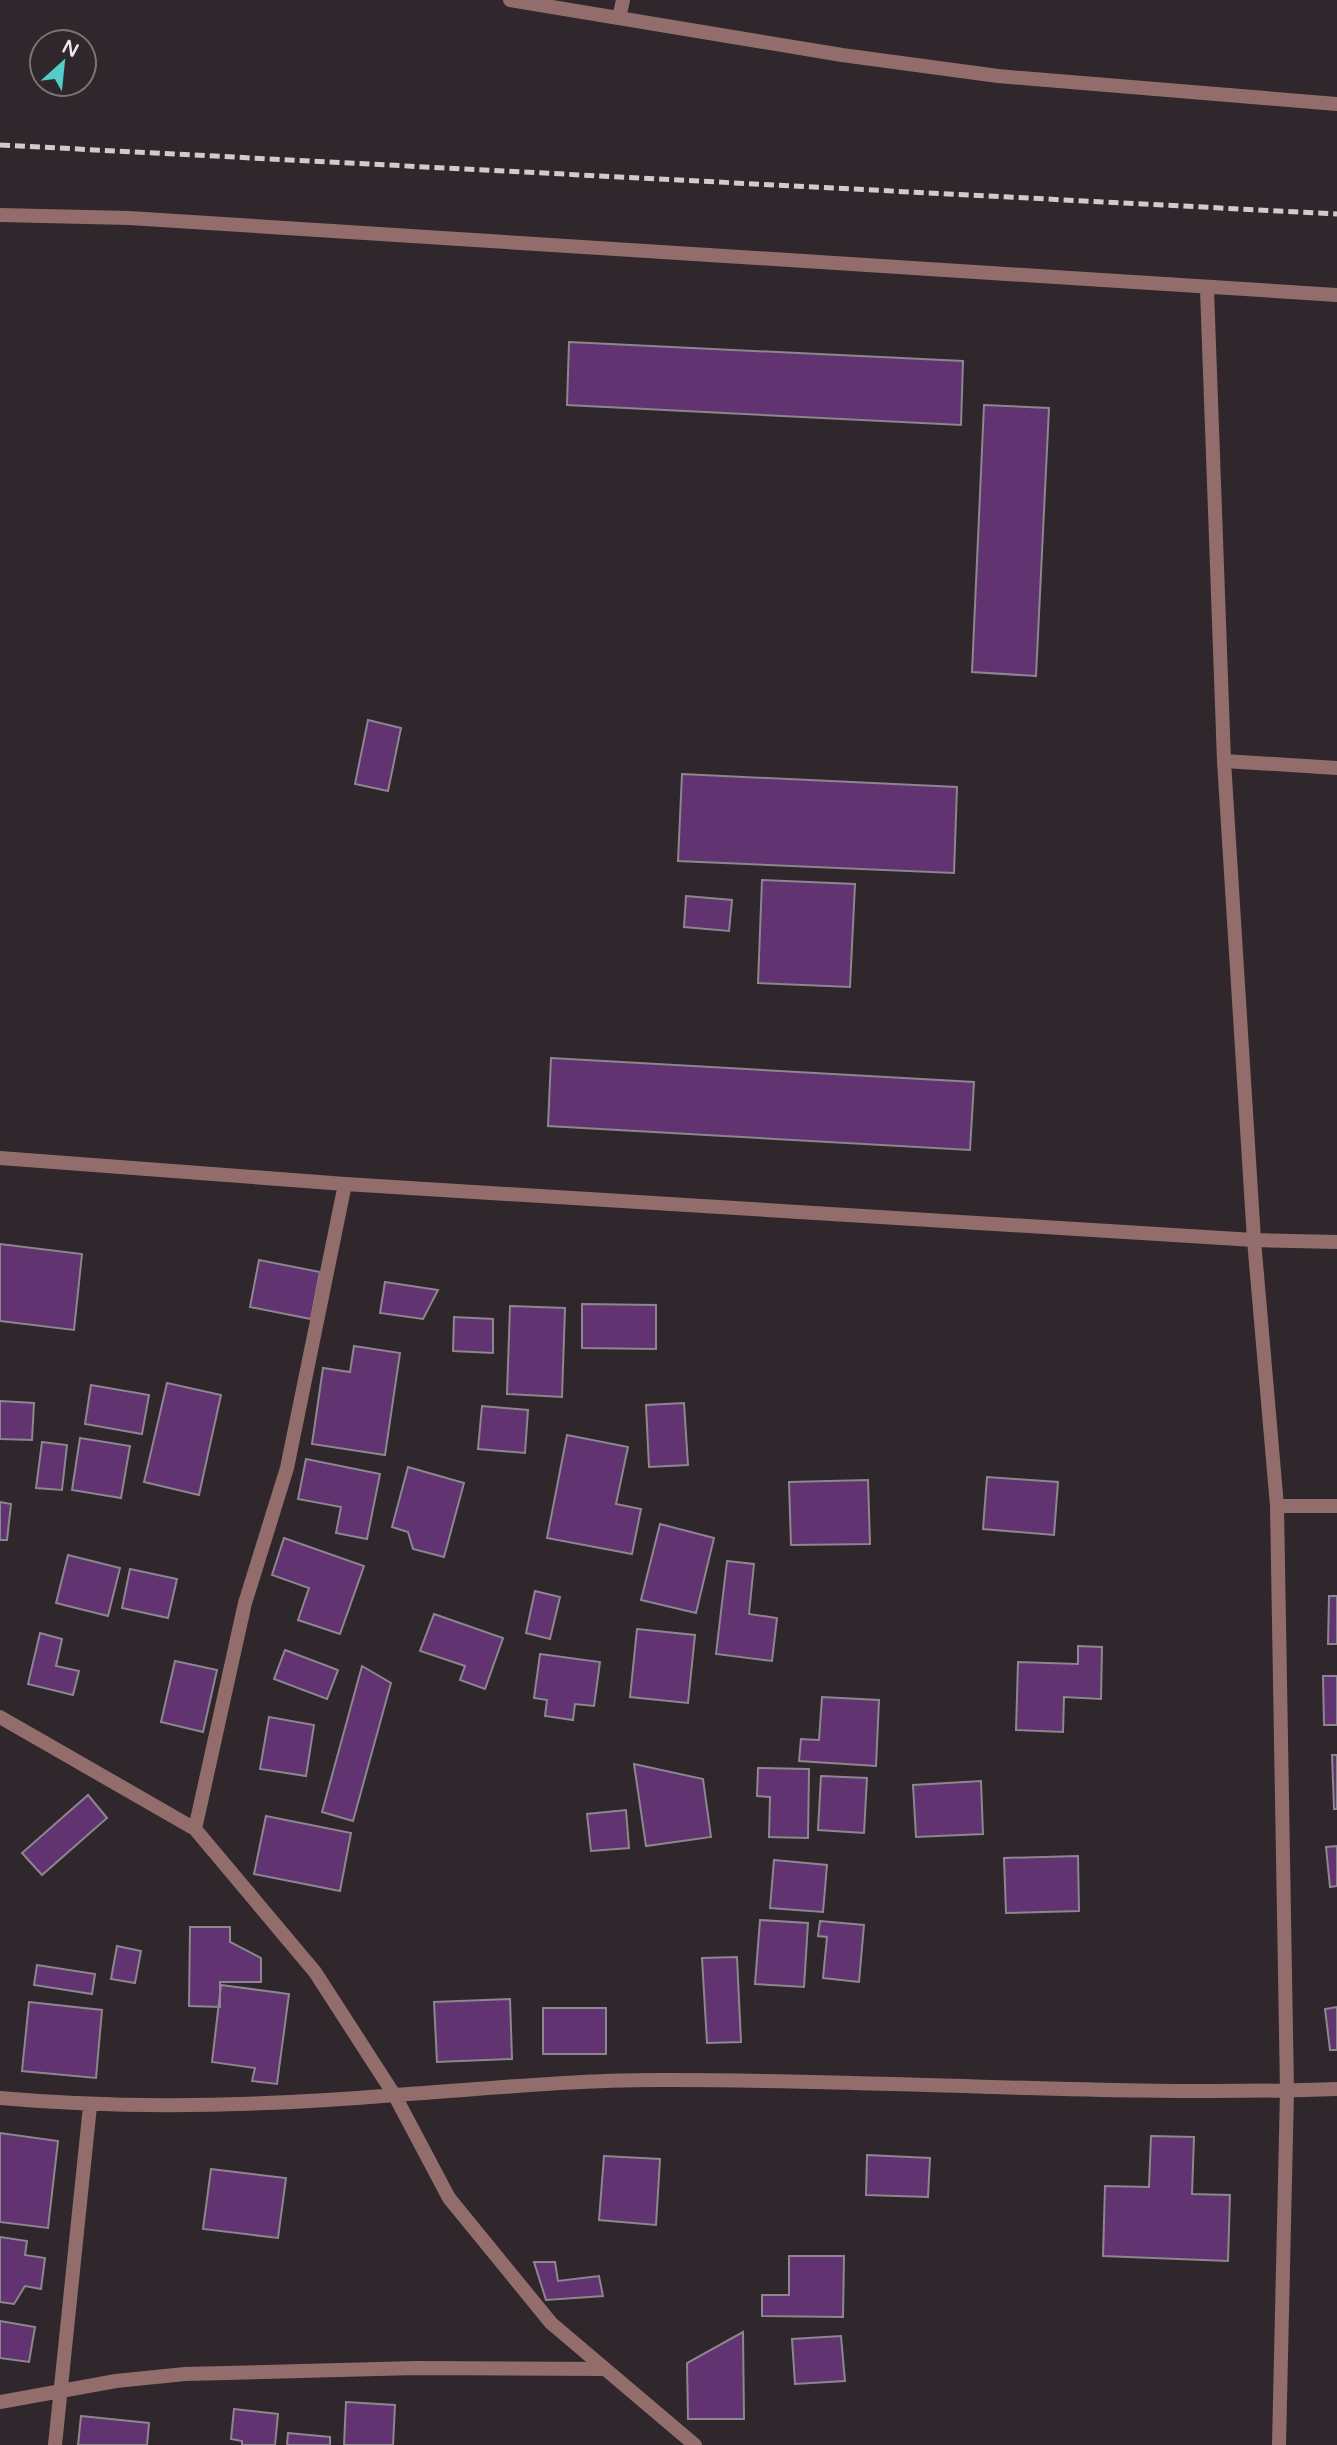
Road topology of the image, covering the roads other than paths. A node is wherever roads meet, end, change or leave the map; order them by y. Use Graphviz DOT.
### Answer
graph roads {
  1 [pos="510,0"];
  2 [pos="623,0"];
  3 [pos="619,18"];
  4 [pos="1337,104"];
  5 [pos="0,215"];
  6 [pos="1207,289"];
  7 [pos="1337,295"];
  8 [pos="1224,761"];
  9 [pos="1337,768"];
  10 [pos="0,1158"];
  11 [pos="345,1184"];
  12 [pos="1254,1240"];
  13 [pos="1337,1242"];
  14 [pos="1277,1506"];
  15 [pos="1337,1506"];
  16 [pos="0,1717"];
  17 [pos="195,1829"];
  18 [pos="1337,2089"];
  19 [pos="1287,2091"];
  20 [pos="396,2096"];
  21 [pos="0,2098"];
  22 [pos="90,2106"];
  23 [pos="603,2369"];
  24 [pos="61,2393"];
  25 [pos="0,2402"];
  26 [pos="55,2445"];
  27 [pos="695,2445"];
  28 [pos="1279,2445"];
  1 -- 3 [label="street"];
  2 -- 3 [label="street"];
  3 -- 4 [label="street"];
  5 -- 6 [label="street"];
  6 -- 7 [label="street"];
  6 -- 8 [label="street"];
  8 -- 9 [label="street"];
  8 -- 12 [label="street"];
  10 -- 11 [label="street"];
  11 -- 12 [label="street"];
  11 -- 17 [label="street"];
  12 -- 13 [label="street"];
  12 -- 14 [label="street"];
  14 -- 15 [label="street"];
  14 -- 19 [label="street"];
  16 -- 17 [label="street"];
  17 -- 20 [label="street"];
  18 -- 19 [label="street"];
  19 -- 20 [label="street"];
  19 -- 28 [label="street"];
  20 -- 22 [label="street"];
  20 -- 23 [label="street"];
  21 -- 22 [label="street"];
  22 -- 24 [label="street"];
  23 -- 24 [label="street"];
  23 -- 27 [label="street"];
  24 -- 25 [label="street"];
  24 -- 26 [label="street"];
}
